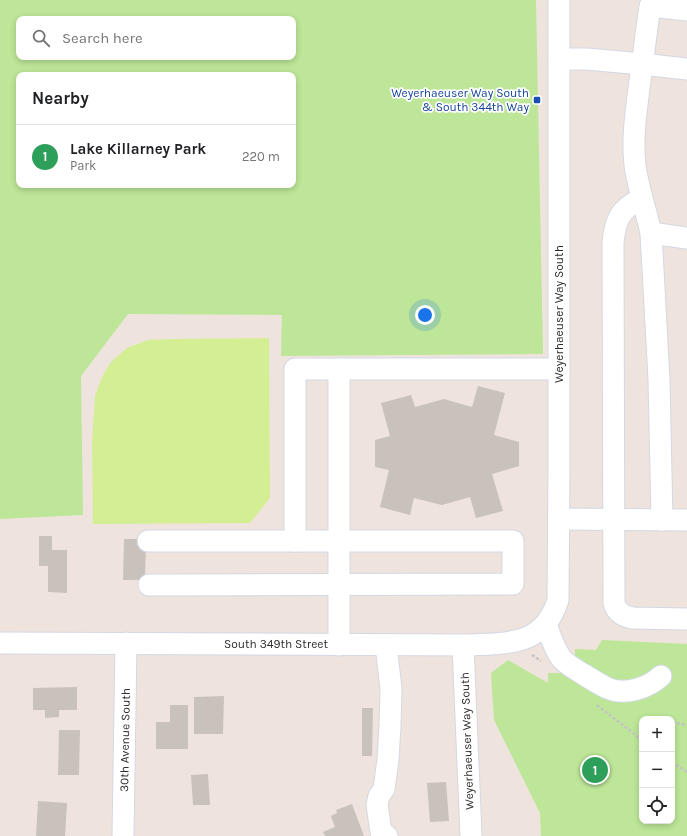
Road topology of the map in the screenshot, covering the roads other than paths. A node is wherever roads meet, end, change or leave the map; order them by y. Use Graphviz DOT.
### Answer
graph roads {
  1 [pos="559,0"];
  2 [pos="687,10"];
  3 [pos="559,59"];
  4 [pos="642,64"];
  5 [pos="687,69"];
  6 [pos="641,199"];
  7 [pos="652,233"];
  8 [pos="687,238"];
  9 [pos="339,369"];
  10 [pos="559,369"];
  11 [pos="559,519"];
  12 [pos="614,520"];
  13 [pos="662,520"];
  14 [pos="687,520"];
  15 [pos="148,542"];
  16 [pos="295,542"];
  17 [pos="339,542"];
  18 [pos="339,584"];
  19 [pos="149,585"];
  20 [pos="687,619"];
  21 [pos="546,624"];
  22 [pos="0,643"];
  23 [pos="126,643"];
  24 [pos="339,645"];
  25 [pos="386,645"];
  26 [pos="464,645"];
  27 [pos="661,676"];
  28 [pos="124,836"];
  29 [pos="387,836"];
  30 [pos="471,836"];
  1 -- 3 [label="street, Weyerhaeuser Way South"];
  2 -- 4 [label="street"];
  3 -- 4 [label="street"];
  3 -- 10 [label="street, Weyerhaeuser Way South"];
  4 -- 5 [label="street"];
  4 -- 6 [label="street"];
  6 -- 7 [label="street"];
  6 -- 12 [label="street"];
  7 -- 8 [label="street"];
  7 -- 13 [label="street"];
  9 -- 10 [label="street"];
  9 -- 16 [label="street"];
  9 -- 17 [label="street"];
  10 -- 11 [label="street, Weyerhaeuser Way South"];
  11 -- 12 [label="street"];
  11 -- 21 [label="street, Weyerhaeuser Way South"];
  12 -- 13 [label="street"];
  12 -- 20 [label="street"];
  13 -- 14 [label="street"];
  15 -- 16 [label="street"];
  16 -- 17 [label="street"];
  17 -- 18 [label="street"];
  17 -- 18 [label="street"];
  18 -- 19 [label="street"];
  18 -- 24 [label="street"];
  21 -- 26 [label="street, South 349th Street"];
  21 -- 27 [label="street"];
  22 -- 23 [label="street, South 349th Street"];
  23 -- 24 [label="street, South 349th Street"];
  23 -- 28 [label="street, 30th Avenue South"];
  24 -- 25 [label="street, South 349th Street"];
  25 -- 26 [label="street, South 349th Street"];
  25 -- 29 [label="street"];
  26 -- 30 [label="street, Weyerhaeuser Way South"];
}
